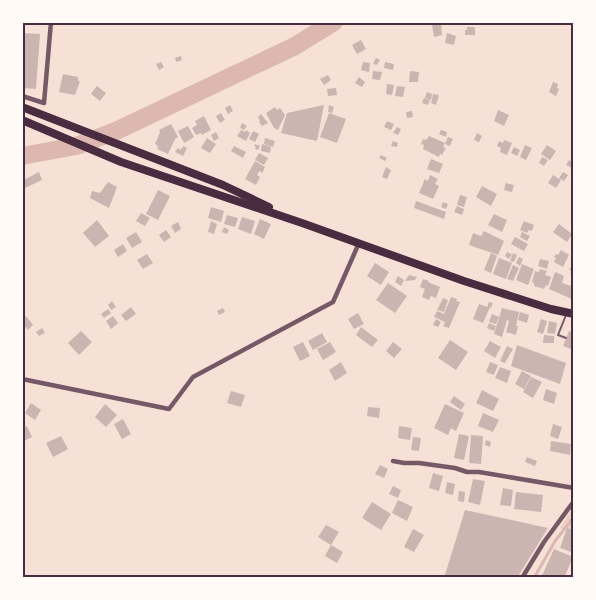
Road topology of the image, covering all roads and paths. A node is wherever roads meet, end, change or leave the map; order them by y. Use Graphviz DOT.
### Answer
graph roads {
  1 [pos="51,22"];
  2 [pos="22,96"];
  3 [pos="22,107"];
  4 [pos="22,120"];
  5 [pos="302,222"];
  6 [pos="359,243"];
  7 [pos="570,313"];
  8 [pos="566,338"];
  9 [pos="22,379"];
  10 [pos="393,461"];
  11 [pos="574,488"];
  12 [pos="574,501"];
  13 [pos="574,570"];
  14 [pos="522,578"];
  15 [pos="570,578"];
  1 -- 2 [label="street"];
  3 -- 5 [label="highway"];
  4 -- 5 [label="highway"];
  5 -- 6 [label="highway"];
  6 -- 7 [label="highway"];
  6 -- 9 [label="street"];
  7 -- 8 [label="lane"];
  10 -- 11 [label="street"];
  12 -- 14 [label="street"];
  13 -- 15 [label="lane"];
}
